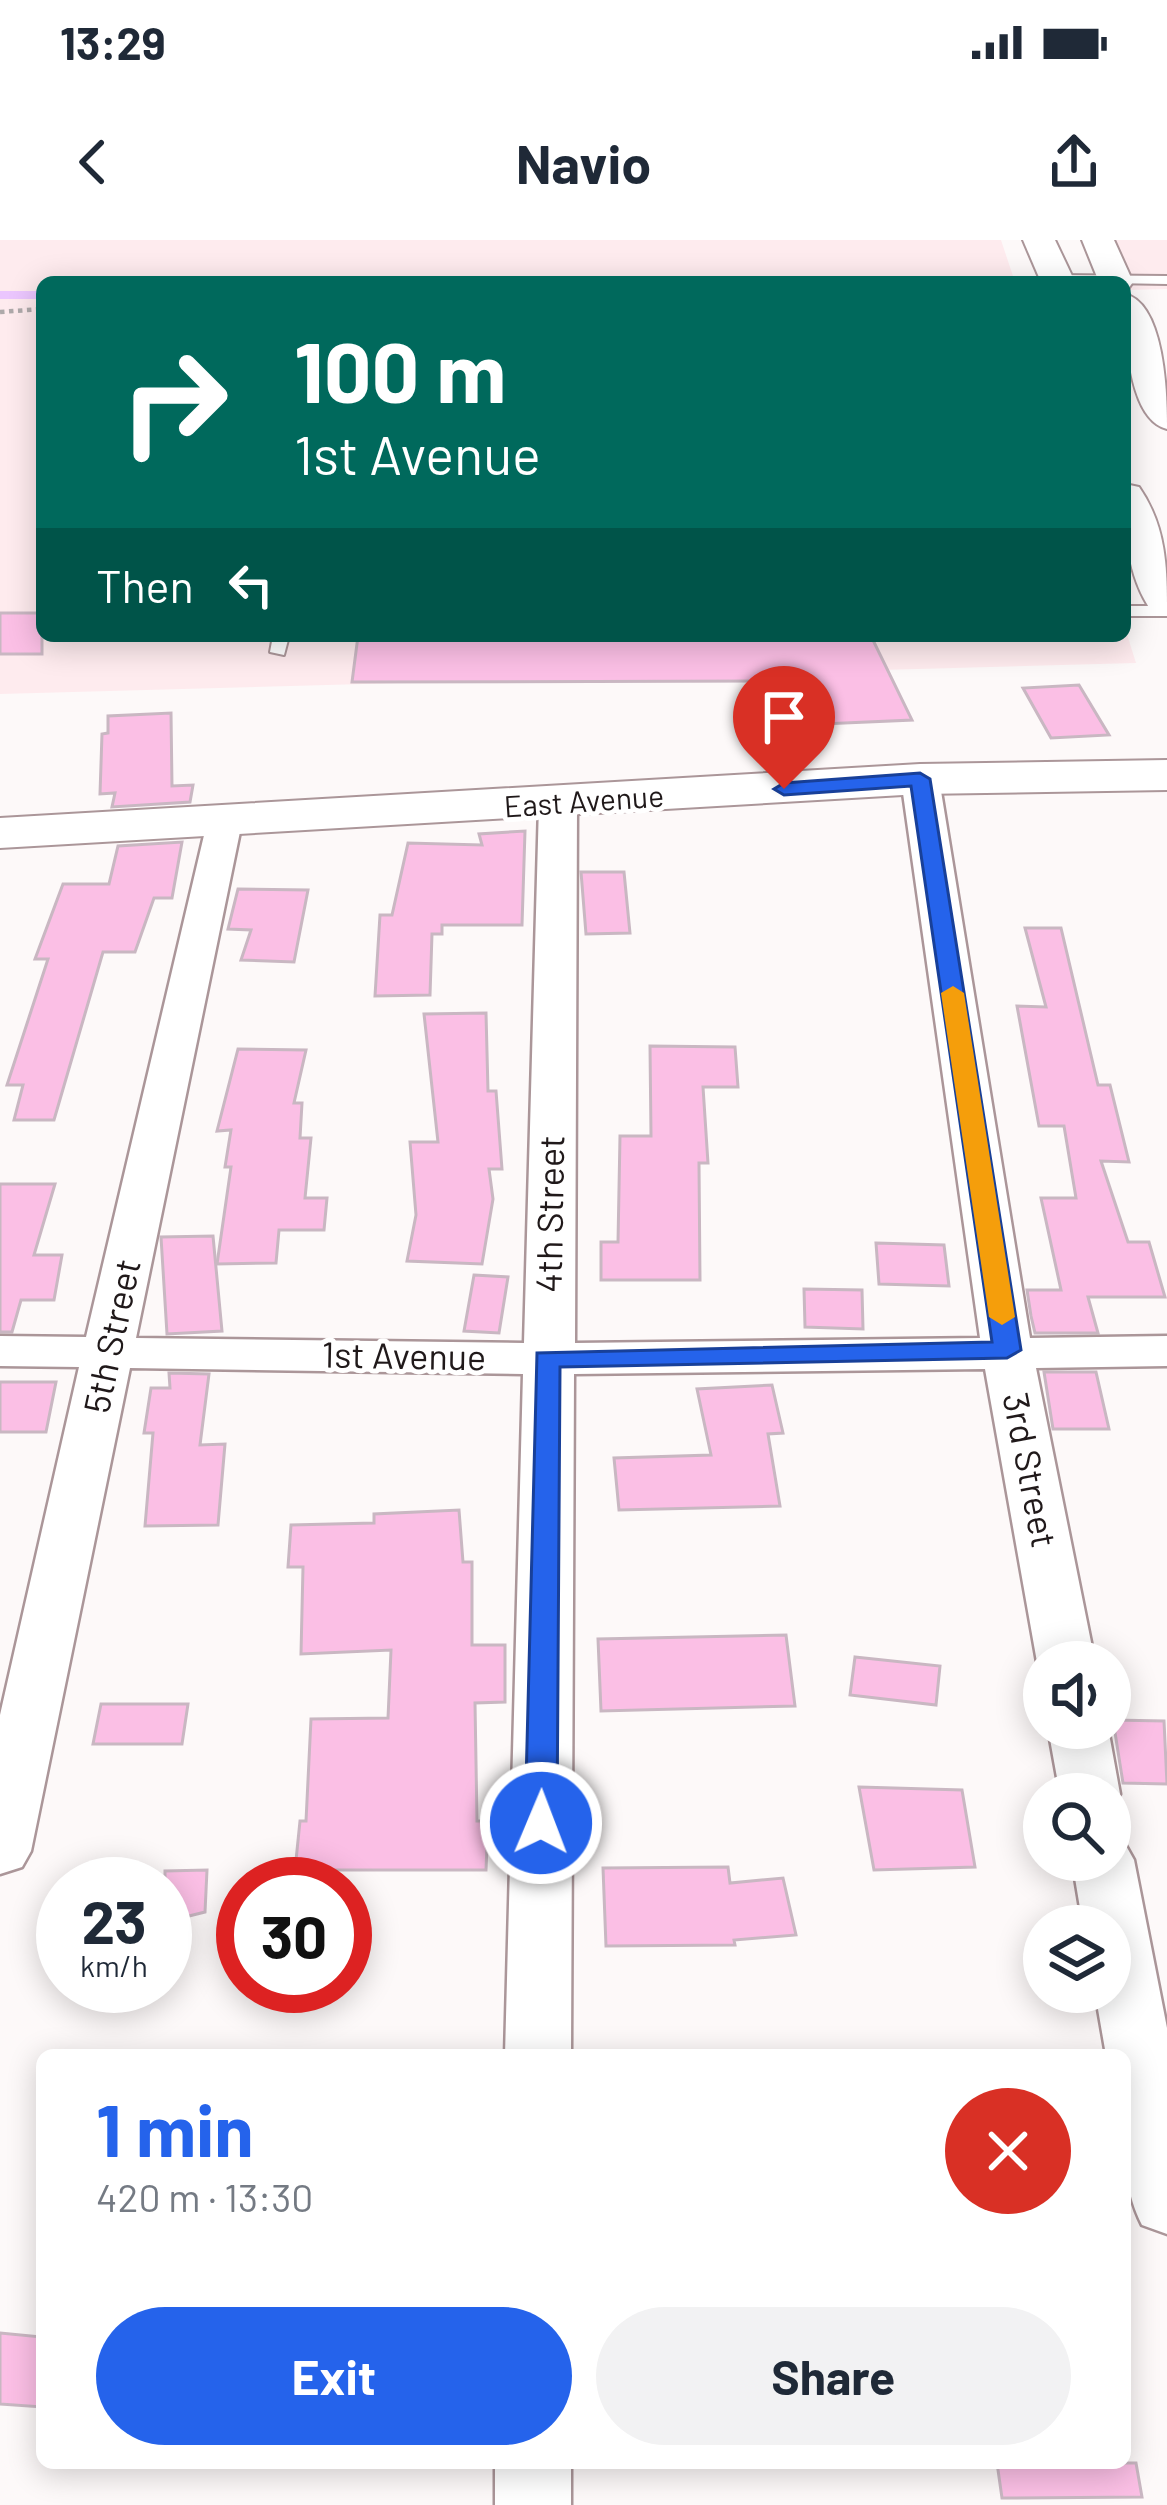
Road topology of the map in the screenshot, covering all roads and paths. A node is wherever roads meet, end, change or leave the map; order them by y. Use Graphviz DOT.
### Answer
graph roads {
  1 [pos="1039,240"];
  2 [pos="1099,240"];
  3 [pos="1055,276"];
  4 [pos="1114,276"];
  5 [pos="1167,280"];
  6 [pos="1131,287"];
  7 [pos="36,309"];
  8 [pos="0,312"];
  9 [pos="1131,321"];
  10 [pos="1167,418"];
  11 [pos="1131,507"];
  12 [pos="1155,549"];
  13 [pos="1167,607"];
  14 [pos="1131,610"];
  15 [pos="1167,775"];
  16 [pos="920,779"];
  17 [pos="558,805"];
  18 [pos="223,822"];
  19 [pos="0,833"];
  20 [pos="1007,1350"];
  21 [pos="0,1351"];
  22 [pos="1167,1351"];
  23 [pos="108,1352"];
  24 [pos="547,1359"];
  25 [pos="1062,1641"];
  26 [pos="0,1851"];
  27 [pos="1106,1881"];
  28 [pos="538,2049"];
  29 [pos="1167,2204"];
  30 [pos="533,2469"];
  31 [pos="533,2505"];
  1 -- 3 [label="main road"];
  2 -- 4 [label="main road"];
  5 -- 6 [label="lane"];
  7 -- 8 [label="path"];
  9 -- 10 [label="main road"];
  11 -- 12 [label="main road"];
  12 -- 13 [label="main road"];
  13 -- 14 [label="lane"];
  15 -- 16 [label="main road, East Avenue"];
  16 -- 17 [label="main road, East Avenue"];
  16 -- 20 [label="street, 3rd Street"];
  17 -- 18 [label="main road, East Avenue"];
  17 -- 24 [label="street, 4th Street"];
  18 -- 19 [label="main road, East Avenue"];
  18 -- 23 [label="street, 5th Street"];
  20 -- 22 [label="street, 1st Avenue"];
  20 -- 24 [label="street, 1st Avenue"];
  20 -- 25 [label="street, 3rd Street"];
  21 -- 23 [label="street, 1st Avenue"];
  23 -- 24 [label="street, 1st Avenue"];
  23 -- 26 [label="street, 5th Street"];
  24 -- 28 [label="street, 4th Street"];
  27 -- 29 [label="street"];
  30 -- 31 [label="street"];
}
